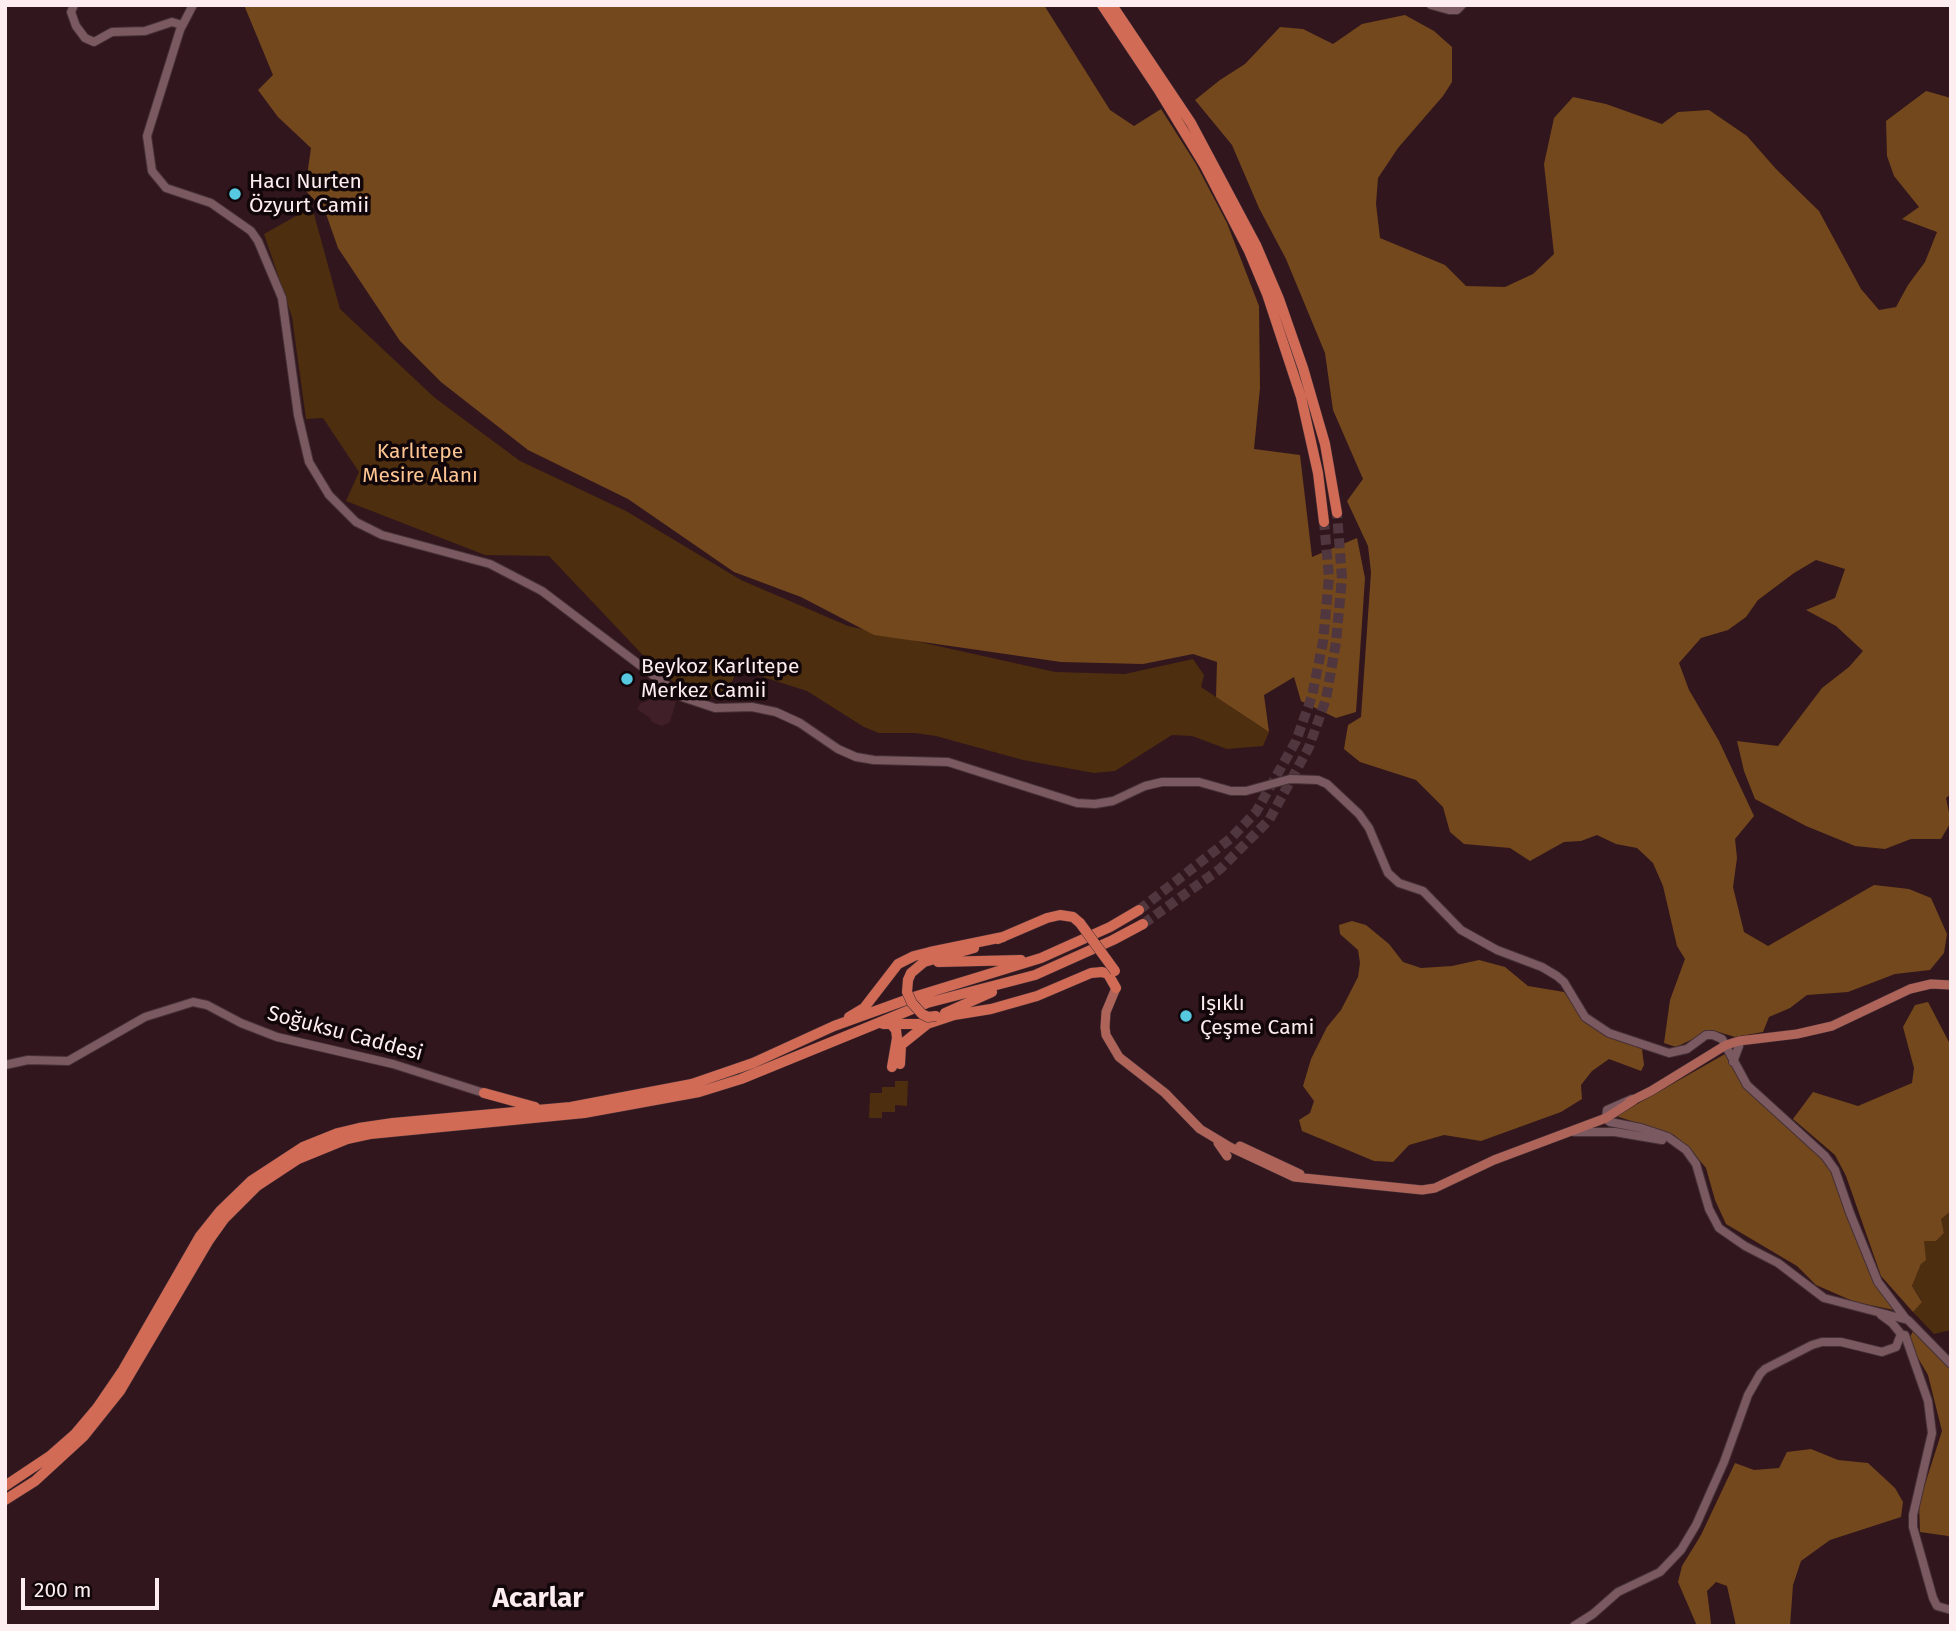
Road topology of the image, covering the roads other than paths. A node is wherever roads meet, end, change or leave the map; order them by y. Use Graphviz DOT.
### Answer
graph roads {
  1 [pos="74,5"];
  2 [pos="193,5"];
  3 [pos="1102,5"];
  4 [pos="1112,5"];
  5 [pos="1431,5"];
  6 [pos="1462,5"];
  7 [pos="182,25"];
  8 [pos="1337,513"];
  9 [pos="1324,522"];
  10 [pos="1139,910"];
  11 [pos="1143,924"];
  12 [pos="1003,937"];
  13 [pos="1041,958"];
  14 [pos="924,962"];
  15 [pos="1035,975"];
  16 [pos="1951,985"];
  17 [pos="1116,988"];
  18 [pos="1022,1001"];
  19 [pos="940,1015"];
  20 [pos="890,1023"];
  21 [pos="927,1024"];
  22 [pos="872,1025"];
  23 [pos="834,1026"];
  24 [pos="1710,1037"];
  25 [pos="1739,1043"];
  26 [pos="1723,1048"];
  27 [pos="1733,1062"];
  28 [pos="5,1065"];
  29 [pos="485,1094"];
  30 [pos="498,1098"];
  31 [pos="525,1101"];
  32 [pos="551,1110"];
  33 [pos="486,1114"];
  34 [pos="1605,1116"];
  35 [pos="505,1117"];
  36 [pos="448,1122"];
  37 [pos="1564,1133"];
  38 [pos="1231,1150"];
  39 [pos="1700,1173"];
  40 [pos="1309,1178"];
  41 [pos="1875,1312"];
  42 [pos="1905,1328"];
  43 [pos="1951,1364"];
  44 [pos="116,1388"];
  45 [pos="5,1486"];
  46 [pos="5,1500"];
  47 [pos="1951,1610"];
  48 [pos="1574,1626"];
  1 -- 7 [label="main road"];
  2 -- 7 [label="main road"];
  3 -- 9 [label="highway"];
  4 -- 8 [label="highway"];
  5 -- 6 [label="main road"];
  7 -- 24 [label="main road"];
  10 -- 13 [label="highway"];
  11 -- 15 [label="highway"];
  12 -- 14 [label="highway"];
  12 -- 17 [label="highway, bridge"];
  12 -- 23 [label="highway"];
  13 -- 14 [label="highway"];
  13 -- 23 [label="highway"];
  14 -- 19 [label="highway, bridge"];
  15 -- 19 [label="highway"];
  15 -- 22 [label="highway"];
  16 -- 25 [label="main road"];
  17 -- 18 [label="highway"];
  17 -- 38 [label="main road"];
  18 -- 19 [label="highway"];
  18 -- 21 [label="highway"];
  20 -- 21 [label="highway"];
  20 -- 21 [label="highway"];
  20 -- 22 [label="highway"];
  22 -- 35 [label="highway"];
  23 -- 32 [label="highway"];
  24 -- 25 [label="main road"];
  24 -- 26 [label="main road"];
  25 -- 26 [label="main road"];
  25 -- 27 [label="main road"];
  26 -- 27 [label="main road"];
  26 -- 34 [label="main road"];
  27 -- 42 [label="main road"];
  28 -- 29 [label="main road, Soğuksu Caddesi"];
  29 -- 30 [label="highway"];
  29 -- 33 [label="highway"];
  29 -- 35 [label="highway"];
  30 -- 32 [label="highway"];
  30 -- 35 [label="highway"];
  31 -- 32 [label="highway"];
  32 -- 35 [label="highway"];
  33 -- 35 [label="highway"];
  33 -- 36 [label="highway"];
  34 -- 37 [label="main road"];
  34 -- 39 [label="main road"];
  35 -- 36 [label="highway"];
  36 -- 44 [label="highway"];
  37 -- 39 [label="main road"];
  37 -- 40 [label="main road"];
  38 -- 40 [label="main road"];
  38 -- 40 [label="main road"];
  39 -- 41 [label="main road"];
  41 -- 42 [label="main road"];
  41 -- 42 [label="main road"];
  42 -- 43 [label="main road"];
  42 -- 47 [label="main road"];
  42 -- 48 [label="main road"];
  44 -- 45 [label="highway"];
  44 -- 46 [label="highway"];
}
